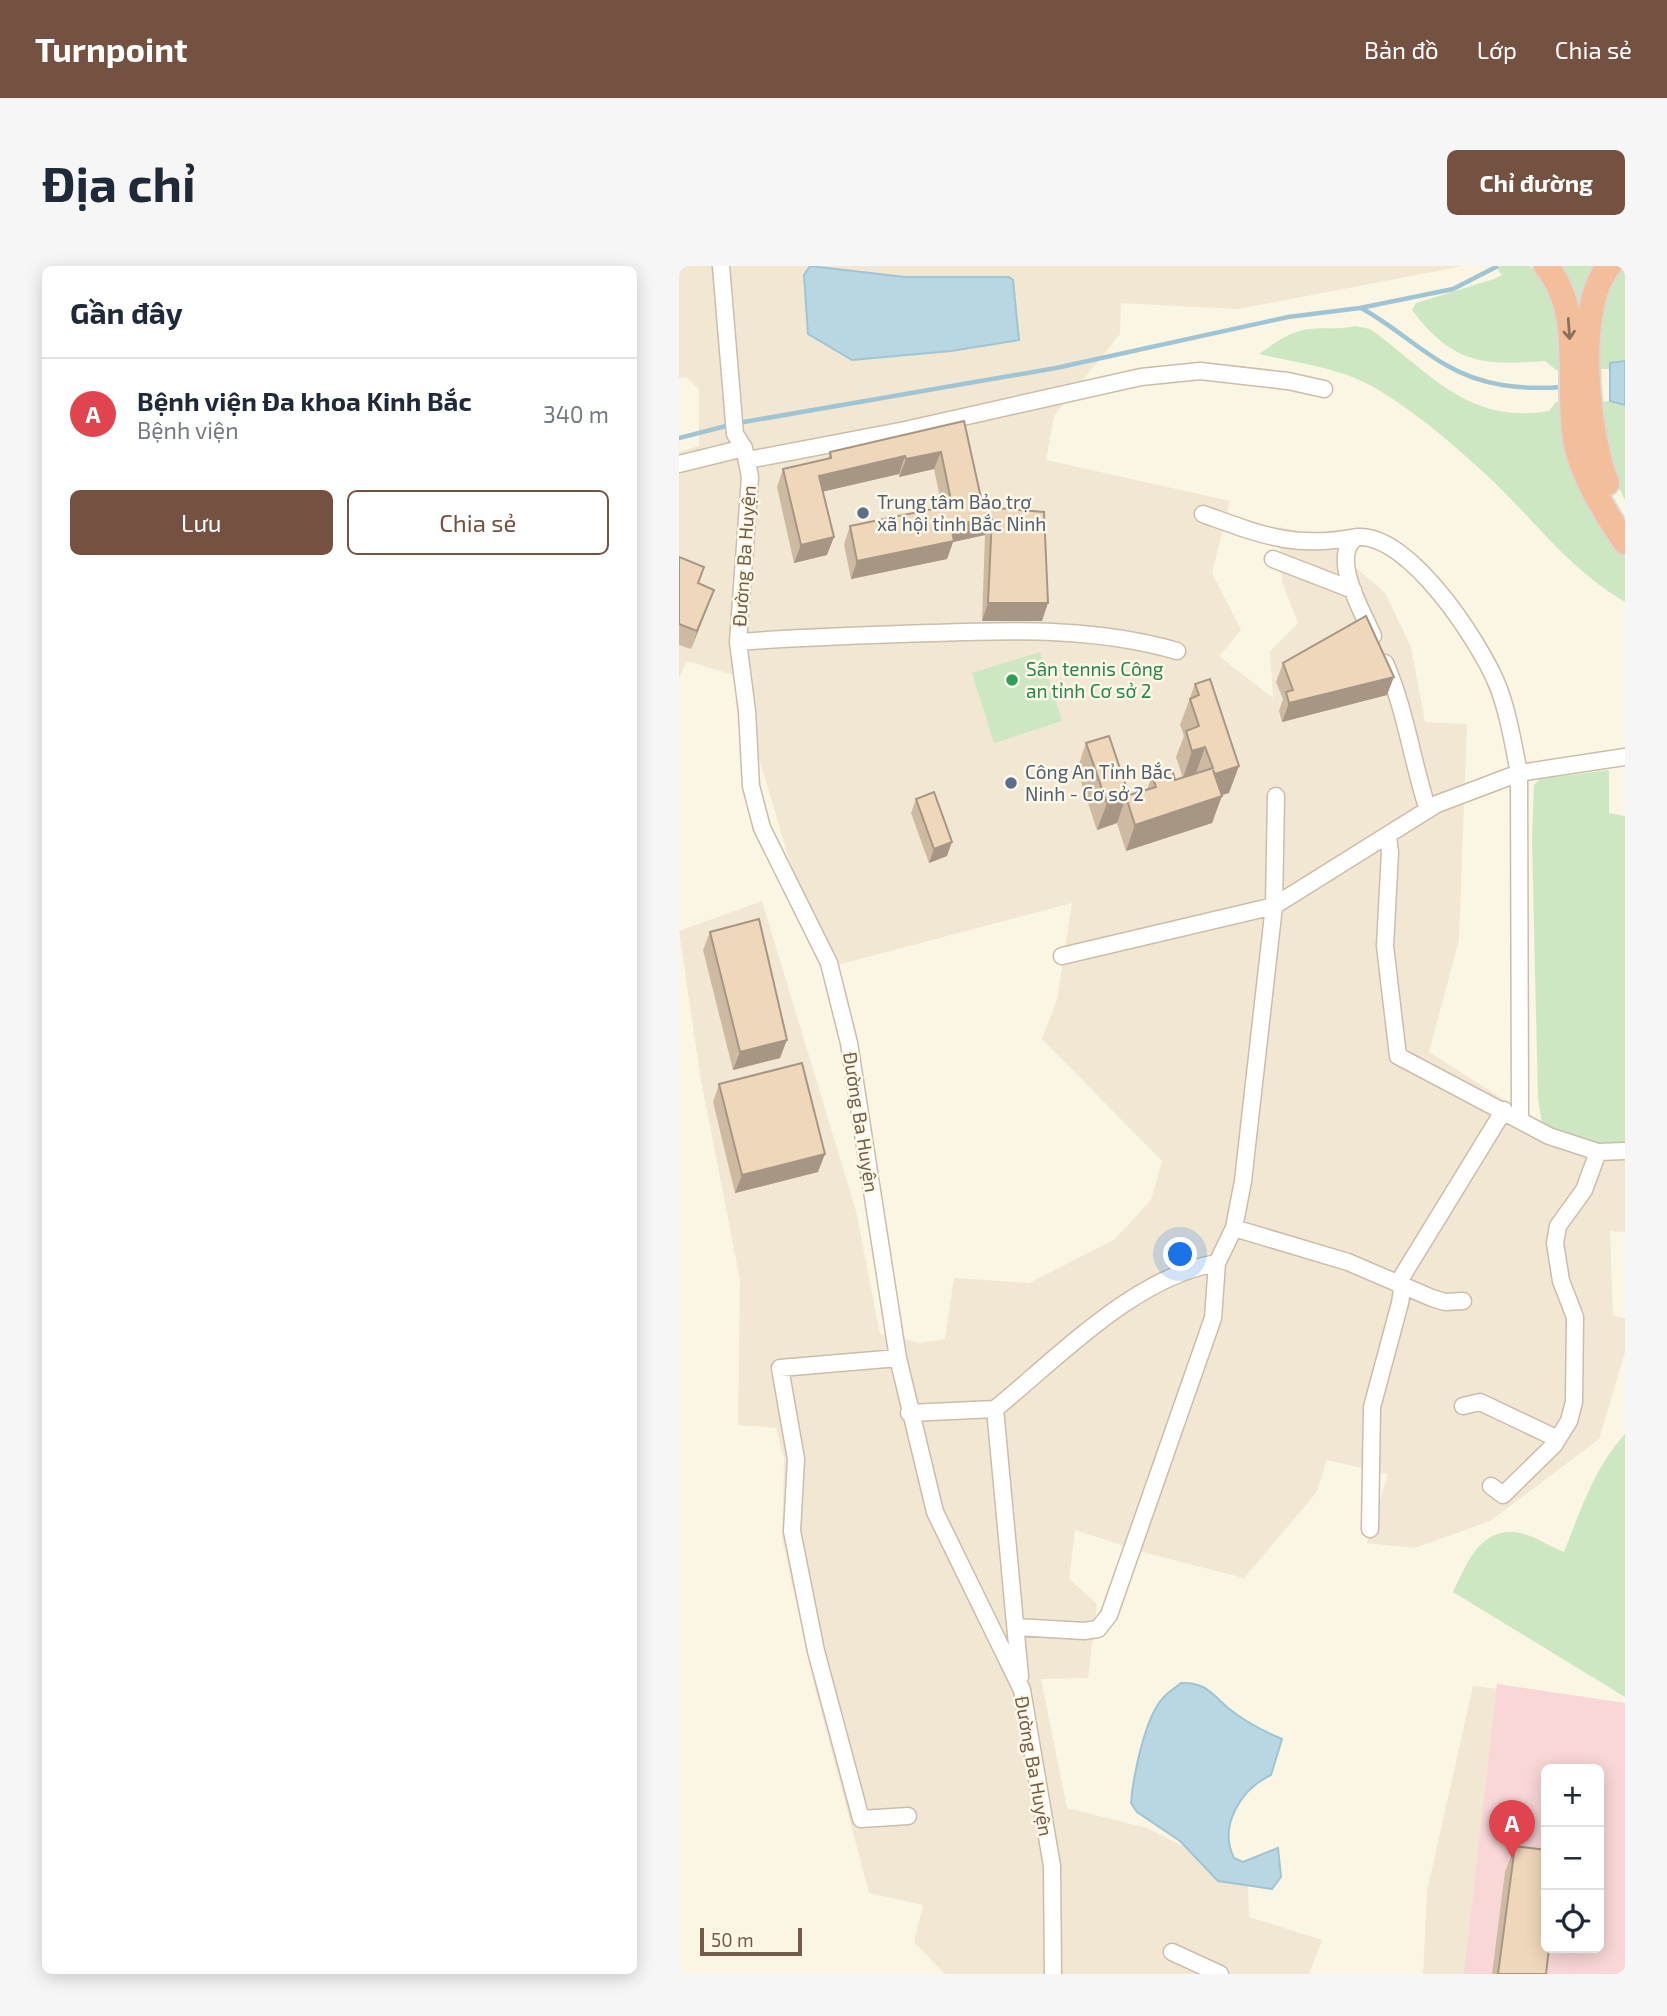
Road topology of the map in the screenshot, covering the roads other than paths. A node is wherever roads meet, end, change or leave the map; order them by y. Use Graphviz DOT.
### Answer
graph roads {
  1 [pos="721,266"];
  2 [pos="1546,266"];
  3 [pos="1609,266"];
  4 [pos="1324,389"];
  5 [pos="743,449"];
  6 [pos="679,464"];
  7 [pos="1203,514"];
  8 [pos="1625,517"];
  9 [pos="1357,537"];
  10 [pos="1625,542"];
  11 [pos="1273,559"];
  12 [pos="1353,590"];
  13 [pos="738,642"];
  14 [pos="1177,651"];
  15 [pos="1625,757"];
  16 [pos="1519,773"];
  17 [pos="1276,796"];
  18 [pos="1428,810"];
  19 [pos="1388,837"];
  20 [pos="1275,906"];
  21 [pos="1062,956"];
  22 [pos="1504,1110"];
  23 [pos="1520,1119"];
  24 [pos="1625,1151"];
  25 [pos="1598,1152"];
  26 [pos="1234,1228"];
  27 [pos="1217,1264"];
  28 [pos="1398,1283"];
  29 [pos="1463,1301"];
  30 [pos="898,1358"];
  31 [pos="1463,1406"];
  32 [pos="995,1409"];
  33 [pos="909,1413"];
  34 [pos="1558,1439"];
  35 [pos="1491,1486"];
  36 [pos="1370,1529"];
  37 [pos="1016,1627"];
  38 [pos="1022,1690"];
  39 [pos="908,1816"];
  40 [pos="1172,1952"];
  41 [pos="1053,1974"];
  42 [pos="1220,1974"];
  1 -- 5 [label="street, Đường Ba Huyện"];
  2 -- 10 [label="highway, one-way"];
  3 -- 8 [label="highway"];
  4 -- 5 [label="street"];
  5 -- 6 [label="street"];
  5 -- 13 [label="street, Đường Ba Huyện"];
  7 -- 9 [label="street"];
  9 -- 12 [label="street"];
  9 -- 16 [label="street"];
  11 -- 12 [label="street"];
  12 -- 18 [label="street"];
  13 -- 14 [label="street"];
  13 -- 30 [label="street, Đường Ba Huyện"];
  15 -- 16 [label="street"];
  16 -- 18 [label="street"];
  16 -- 23 [label="street"];
  17 -- 20 [label="street"];
  18 -- 19 [label="street"];
  19 -- 20 [label="street"];
  19 -- 22 [label="street"];
  20 -- 21 [label="street"];
  20 -- 26 [label="street"];
  22 -- 23 [label="street"];
  22 -- 28 [label="street"];
  23 -- 25 [label="street"];
  24 -- 25 [label="street"];
  25 -- 34 [label="street"];
  26 -- 27 [label="street"];
  26 -- 28 [label="street"];
  27 -- 32 [label="street"];
  27 -- 37 [label="street"];
  28 -- 29 [label="street"];
  28 -- 36 [label="street"];
  30 -- 33 [label="street, Đường Ba Huyện"];
  30 -- 39 [label="street"];
  31 -- 34 [label="street"];
  32 -- 33 [label="street"];
  32 -- 37 [label="street"];
  33 -- 38 [label="street, Đường Ba Huyện"];
  34 -- 35 [label="street"];
  37 -- 38 [label="street"];
  38 -- 41 [label="street, Đường Ba Huyện"];
  40 -- 42 [label="street"];
}
